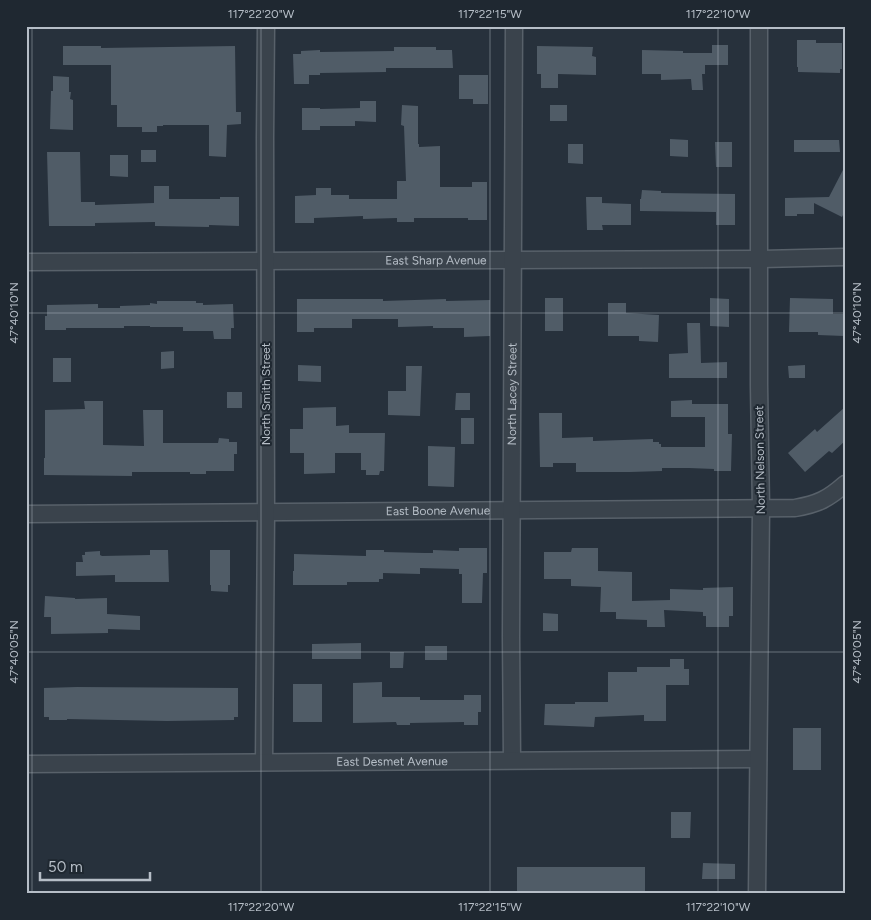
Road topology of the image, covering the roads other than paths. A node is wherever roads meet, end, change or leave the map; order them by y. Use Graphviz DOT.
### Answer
graph roads {
  1 [pos="266,26"];
  2 [pos="514,26"];
  3 [pos="759,26"];
  4 [pos="845,257"];
  5 [pos="759,259"];
  6 [pos="512,260"];
  7 [pos="266,261"];
  8 [pos="26,262"];
  9 [pos="845,484"];
  10 [pos="761,508"];
  11 [pos="511,510"];
  12 [pos="266,512"];
  13 [pos="26,514"];
  14 [pos="758,759"];
  15 [pos="512,760"];
  16 [pos="264,762"];
  17 [pos="26,764"];
  18 [pos="757,894"];
  1 -- 7 [label="street, North Smith Street"];
  2 -- 6 [label="street, North Lacey Street"];
  3 -- 5 [label="street, North Nelson Street"];
  4 -- 5 [label="street, East Sharp Avenue"];
  5 -- 6 [label="street, East Sharp Avenue"];
  5 -- 10 [label="street, North Nelson Street"];
  6 -- 7 [label="street, East Sharp Avenue"];
  6 -- 11 [label="street, North Lacey Street"];
  7 -- 8 [label="street, East Sharp Avenue"];
  7 -- 12 [label="street, North Smith Street"];
  9 -- 10 [label="street, East Boone Avenue"];
  10 -- 11 [label="street, East Boone Avenue"];
  10 -- 14 [label="street, North Nelson Street"];
  11 -- 12 [label="street, East Boone Avenue"];
  11 -- 15 [label="street, North Lacey Street"];
  12 -- 13 [label="street, East Boone Avenue"];
  12 -- 16 [label="street, North Smith Street"];
  14 -- 15 [label="street, East Desmet Avenue"];
  14 -- 18 [label="street, North Nelson Street"];
  15 -- 16 [label="street, East Desmet Avenue"];
  16 -- 17 [label="street, East Desmet Avenue"];
}
